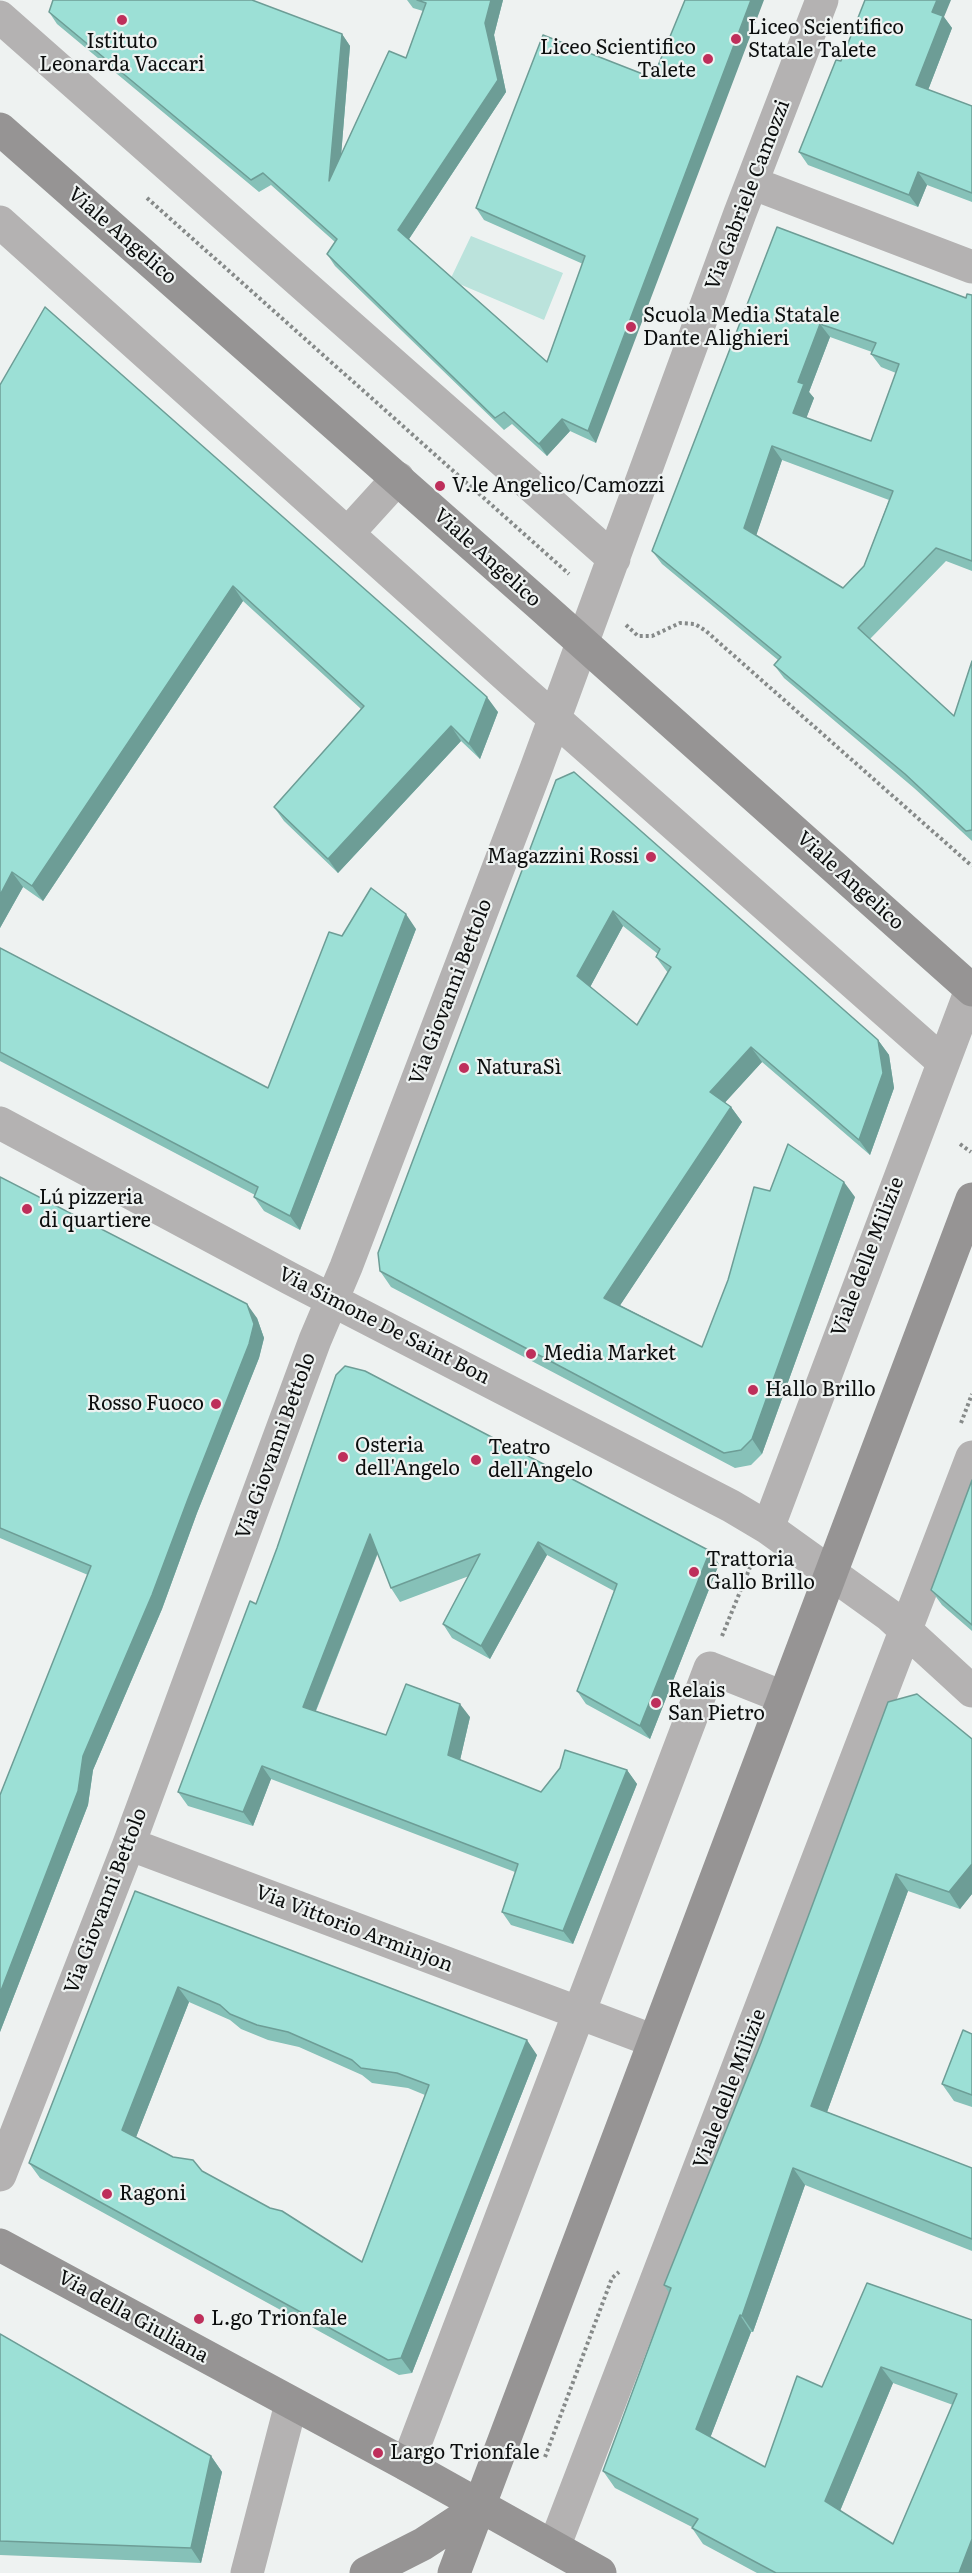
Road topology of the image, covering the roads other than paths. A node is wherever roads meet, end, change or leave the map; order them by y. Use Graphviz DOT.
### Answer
graph roads {
  1 [pos="822,0"];
  2 [pos="0,17"];
  3 [pos="1,132"];
  4 [pos="752,183"];
  5 [pos="0,222"];
  6 [pos="972,267"];
  7 [pos="398,478"];
  8 [pos="348,533"];
  9 [pos="614,559"];
  10 [pos="581,642"];
  11 [pos="554,717"];
  12 [pos="972,989"];
  13 [pos="943,1062"];
  14 [pos="0,1123"];
  15 [pos="972,1199"];
  16 [pos="332,1300"];
  17 [pos="972,1457"];
  18 [pos="768,1528"];
  19 [pos="830,1573"];
  20 [pos="906,1632"];
  21 [pos="972,1691"];
  22 [pos="783,1697"];
  23 [pos="129,1844"];
  24 [pos="579,2013"];
  25 [pos="654,2041"];
  26 [pos="0,2175"];
  27 [pos="0,2245"];
  28 [pos="278,2397"];
  29 [pos="407,2465"];
  30 [pos="481,2506"];
  31 [pos="554,2547"];
  32 [pos="247,2573"];
  33 [pos="366,2573"];
  34 [pos="454,2573"];
  35 [pos="600,2573"];
  1 -- 4 [label="street, Via Gabriele Camozzi"];
  2 -- 9 [label="street"];
  3 -- 7 [label="street, Viale Angelico"];
  4 -- 6 [label="street"];
  4 -- 9 [label="street, Via Gabriele Camozzi"];
  5 -- 8 [label="street"];
  7 -- 8 [label="street"];
  7 -- 10 [label="street, Viale Angelico"];
  8 -- 11 [label="street"];
  9 -- 10 [label="street, Via Gabriele Camozzi"];
  10 -- 11 [label="street, Via Giovanni Bettolo"];
  10 -- 12 [label="street, Viale Angelico"];
  11 -- 13 [label="street"];
  11 -- 16 [label="street, Via Giovanni Bettolo"];
  12 -- 13 [label="street, Viale delle Milizie"];
  13 -- 18 [label="street, Viale delle Milizie"];
  14 -- 16 [label="street, Via Simone De Saint Bon"];
  15 -- 19 [label="street"];
  16 -- 18 [label="street, Via Simone De Saint Bon"];
  16 -- 23 [label="street, Via Giovanni Bettolo"];
  17 -- 20 [label="street, Viale delle Milizie"];
  18 -- 19 [label="street, Via Simone De Saint Bon"];
  19 -- 20 [label="street"];
  19 -- 22 [label="street"];
  20 -- 21 [label="street"];
  20 -- 31 [label="street, Viale delle Milizie"];
  22 -- 24 [label="street"];
  22 -- 25 [label="street"];
  23 -- 24 [label="street, Via Vittorio Arminjon"];
  23 -- 26 [label="street, Via Giovanni Bettolo"];
  24 -- 25 [label="street, Via Vittorio Arminjon"];
  24 -- 29 [label="street"];
  25 -- 30 [label="street"];
  27 -- 28 [label="street, Via della Giuliana"];
  28 -- 29 [label="street"];
  28 -- 32 [label="street"];
  29 -- 30 [label="street"];
  30 -- 31 [label="street"];
  30 -- 33 [label="street"];
  30 -- 34 [label="street"];
  31 -- 35 [label="street"];
}
